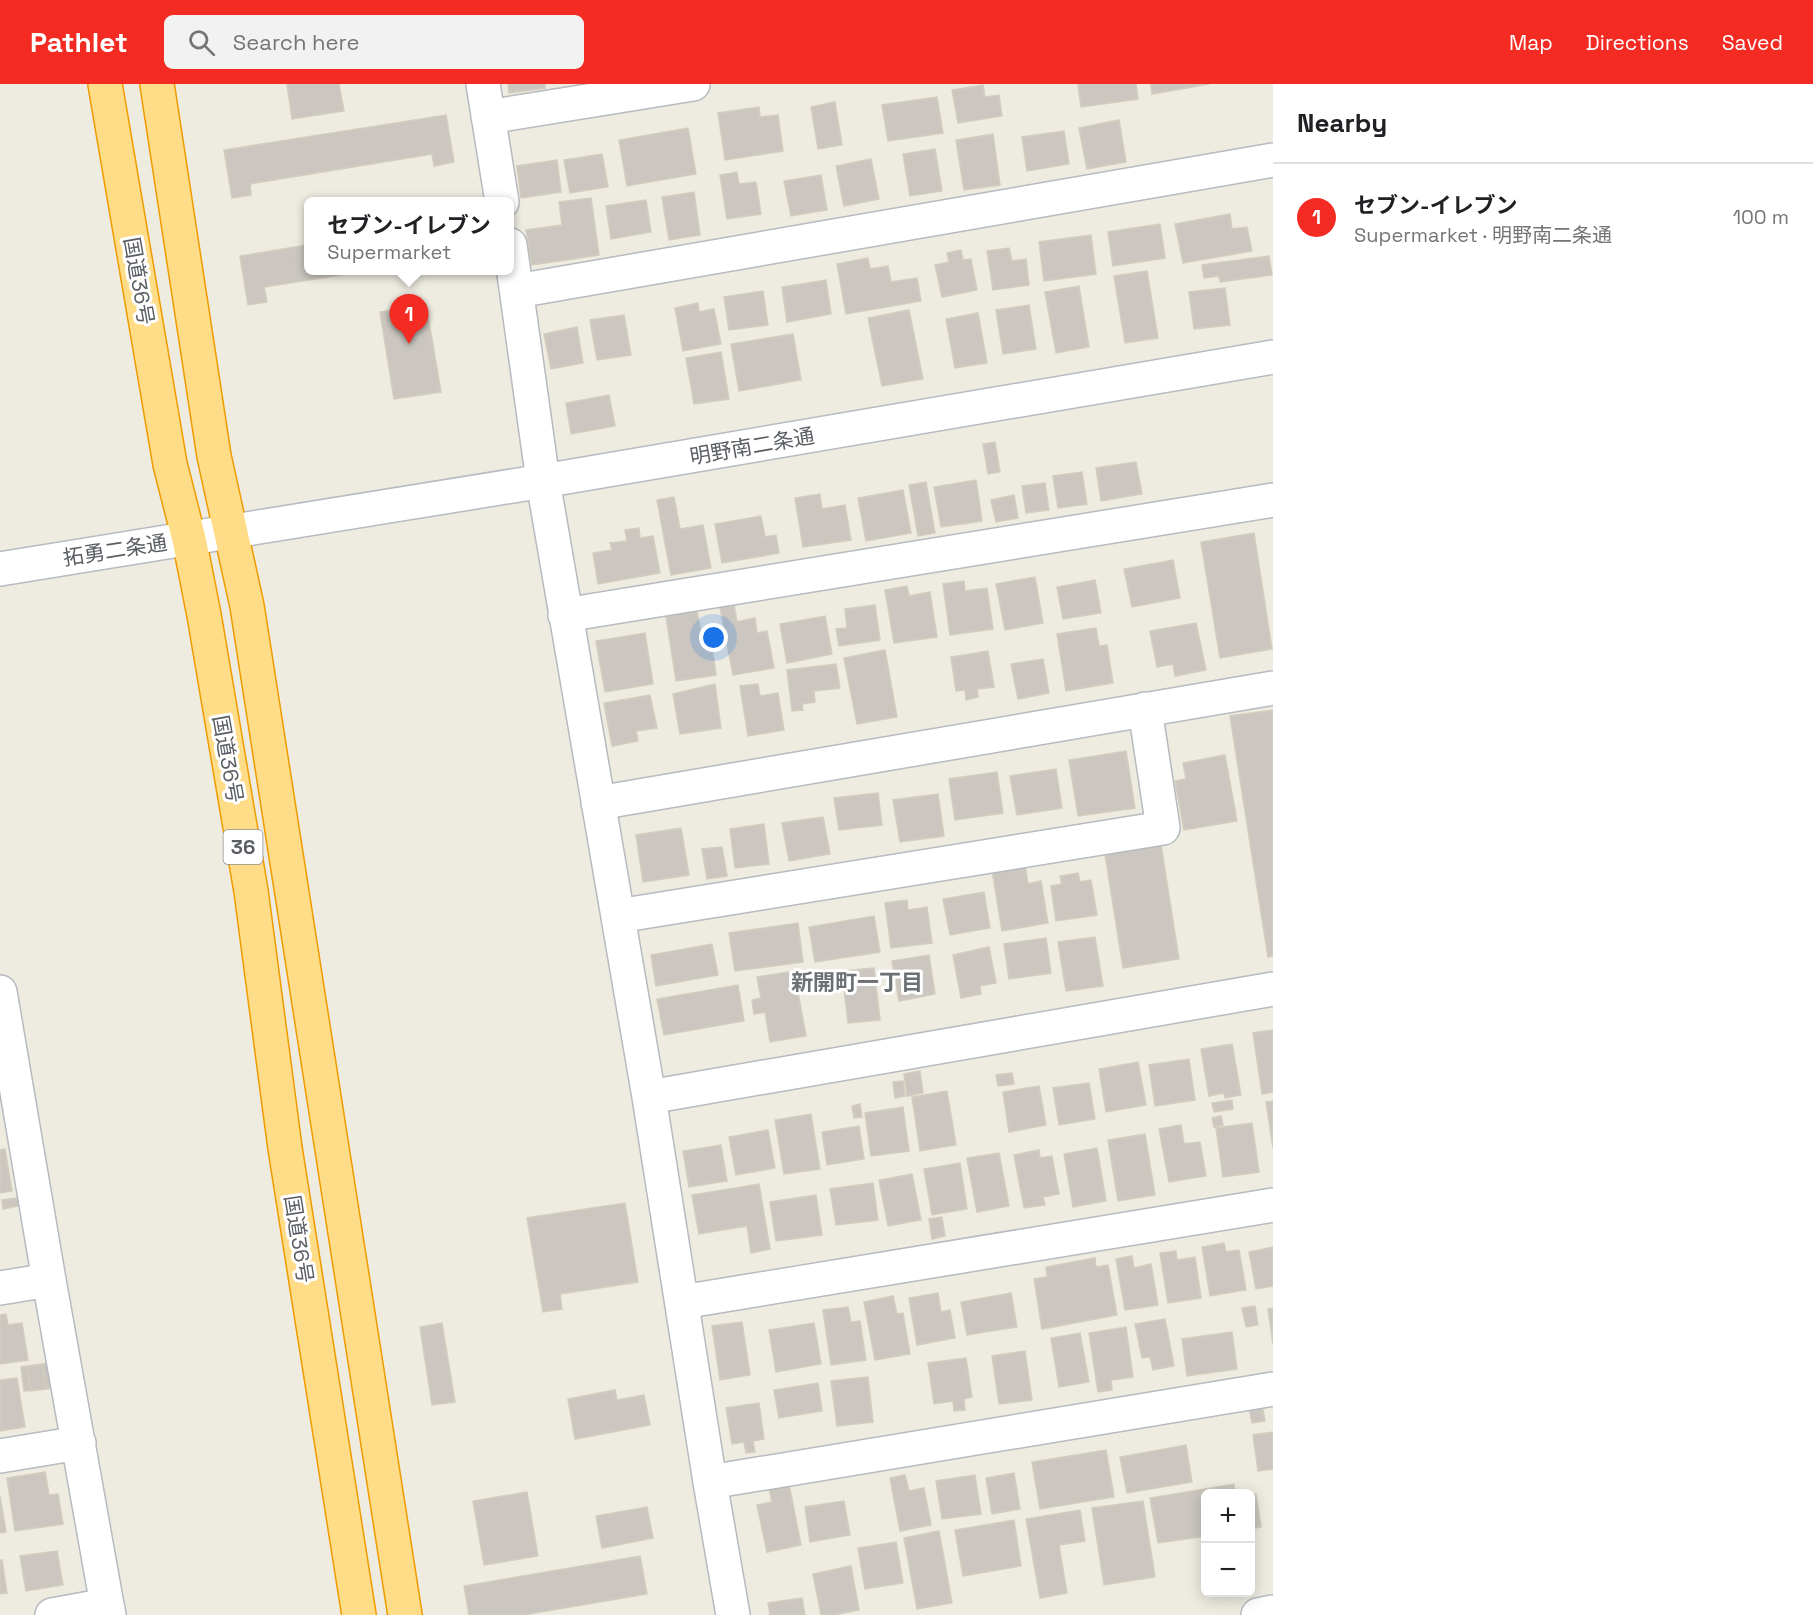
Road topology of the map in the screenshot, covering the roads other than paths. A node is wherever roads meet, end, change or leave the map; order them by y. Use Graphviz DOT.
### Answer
graph roads {
  1 [pos="105,84"];
  2 [pos="157,84"];
  3 [pos="483,84"];
  4 [pos="693,84"];
  5 [pos="488,117"];
  6 [pos="1273,160"];
  7 [pos="501,197"];
  8 [pos="514,271"];
  9 [pos="517,291"];
  10 [pos="1273,357"];
  11 [pos="543,481"];
  12 [pos="1273,500"];
  13 [pos="231,533"];
  14 [pos="189,539"];
  15 [pos="0,569"];
  16 [pos="565,615"];
  17 [pos="1273,688"];
  18 [pos="1145,709"];
  19 [pos="598,803"];
  20 [pos="618,916"];
  21 [pos="1273,989"];
  22 [pos="0,992"];
  23 [pos="649,1097"];
  24 [pos="11,1117"];
  25 [pos="1273,1205"];
  26 [pos="49,1280"];
  27 [pos="0,1288"];
  28 [pos="682,1302"];
  29 [pos="1273,1389"];
  30 [pos="79,1443"];
  31 [pos="0,1456"];
  32 [pos="710,1482"];
  33 [pos="108,1610"];
  34 [pos="1273,1612"];
  35 [pos="52,1615"];
  36 [pos="359,1615"];
  37 [pos="405,1615"];
  38 [pos="733,1615"];
  39 [pos="1258,1615"];
  1 -- 14 [label="highway, 国道36号 / 36"];
  2 -- 13 [label="highway, 国道36号 / 36"];
  3 -- 5 [label="street"];
  4 -- 5 [label="street"];
  5 -- 7 [label="street"];
  6 -- 9 [label="street"];
  8 -- 9 [label="street"];
  9 -- 11 [label="street"];
  10 -- 11 [label="street, 明野南二条通"];
  11 -- 13 [label="street, 明野南二条通"];
  11 -- 16 [label="street"];
  12 -- 16 [label="street"];
  13 -- 14 [label="street, 拓勇二条通"];
  13 -- 37 [label="highway, 国道36号 / 36"];
  14 -- 15 [label="street, 拓勇二条通"];
  14 -- 36 [label="highway, 国道36号 / 36"];
  16 -- 19 [label="street"];
  17 -- 18 [label="street"];
  18 -- 19 [label="street"];
  18 -- 20 [label="street"];
  19 -- 20 [label="street"];
  20 -- 23 [label="street"];
  21 -- 23 [label="street"];
  22 -- 24 [label="street"];
  23 -- 28 [label="street"];
  24 -- 26 [label="street"];
  25 -- 28 [label="street"];
  26 -- 27 [label="street"];
  26 -- 30 [label="street"];
  28 -- 32 [label="street"];
  29 -- 32 [label="street"];
  30 -- 31 [label="street"];
  30 -- 33 [label="street"];
  32 -- 38 [label="street"];
  33 -- 35 [label="street"];
  34 -- 39 [label="street"];
}
